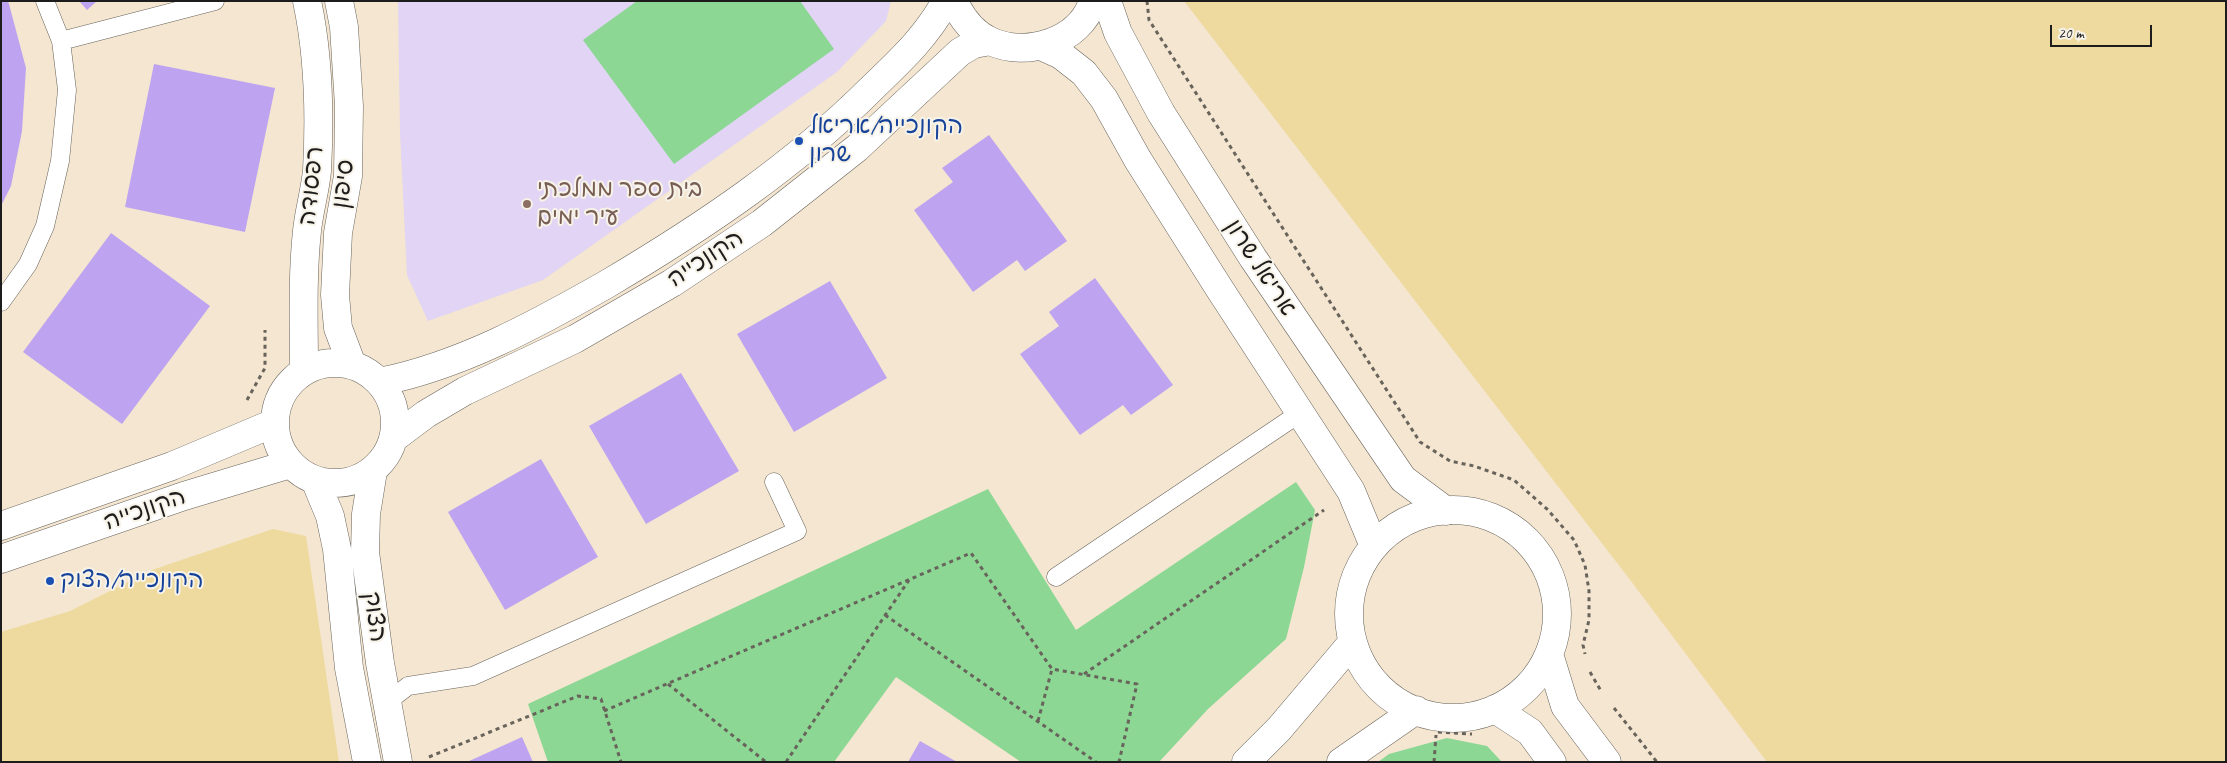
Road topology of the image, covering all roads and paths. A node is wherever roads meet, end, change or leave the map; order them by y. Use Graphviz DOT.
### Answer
graph roads {
  1 [pos="45,1"];
  2 [pos="216,1"];
  3 [pos="308,1"];
  4 [pos="339,1"];
  5 [pos="946,1"];
  6 [pos="954,1"];
  7 [pos="1093,1"];
  8 [pos="1106,1"];
  9 [pos="1147,1"];
  10 [pos="61,40"];
  11 [pos="990,40"];
  12 [pos="1041,46"];
  13 [pos="1,302"];
  14 [pos="266,330"];
  15 [pos="352,365"];
  16 [pos="304,371"];
  17 [pos="379,382"];
  18 [pos="243,406"];
  19 [pos="1300,412"];
  20 [pos="274,423"];
  21 [pos="394,438"];
  22 [pos="290,464"];
  23 [pos="373,471"];
  24 [pos="315,480"];
  25 [pos="774,482"];
  26 [pos="1329,507"];
  27 [pos="1446,511"];
  28 [pos="1,526"];
  29 [pos="1373,544"];
  30 [pos="1,559"];
  31 [pos="1056,576"];
  32 [pos="909,580"];
  33 [pos="885,615"];
  34 [pos="1351,644"];
  35 [pos="1549,654"];
  36 [pos="1586,662"];
  37 [pos="1052,669"];
  38 [pos="1588,670"];
  39 [pos="1083,674"];
  40 [pos="668,684"];
  41 [pos="1601,691"];
  42 [pos="386,703"];
  43 [pos="1614,708"];
  44 [pos="1495,709"];
  45 [pos="604,711"];
  46 [pos="1426,714"];
  47 [pos="1038,721"];
  48 [pos="426,758"];
  49 [pos="366,762"];
  50 [pos="398,762"];
  51 [pos="621,762"];
  52 [pos="766,762"];
  53 [pos="786,762"];
  54 [pos="1096,762"];
  55 [pos="1118,762"];
  56 [pos="1246,762"];
  57 [pos="1341,762"];
  58 [pos="1434,762"];
  59 [pos="1552,762"];
  60 [pos="1607,762"];
  61 [pos="1657,762"];
  1 -- 10 [label="lane"];
  2 -- 10 [label="lane"];
  3 -- 16 [label="street, רפסודה"];
  4 -- 15 [label="street, סיפון"];
  5 -- 17 [label="street, הקונכייה"];
  6 -- 11 [label="street"];
  7 -- 12 [label="street"];
  8 -- 27 [label="street, אריאל שרון"];
  9 -- 36 [label="path"];
  10 -- 13 [label="lane"];
  11 -- 12 [label="street"];
  11 -- 21 [label="street, הקונכייה"];
  12 -- 19 [label="street, אריאל שרון"];
  14 -- 18 [label="path"];
  15 -- 16 [label="street"];
  15 -- 17 [label="street"];
  16 -- 20 [label="street"];
  17 -- 21 [label="street"];
  19 -- 29 [label="street, אריאל שרון"];
  19 -- 31 [label="lane"];
  20 -- 22 [label="street"];
  20 -- 28 [label="street, הקונכייה"];
  21 -- 23 [label="street"];
  22 -- 24 [label="street"];
  22 -- 30 [label="street, הקונכייה"];
  23 -- 24 [label="street"];
  23 -- 42 [label="street, הצוק"];
  24 -- 49 [label="street, הצוק"];
  25 -- 42 [label="lane"];
  26 -- 39 [label="path"];
  27 -- 29 [label="street"];
  27 -- 35 [label="street"];
  29 -- 34 [label="street"];
  32 -- 33 [label="path"];
  32 -- 37 [label="path"];
  32 -- 40 [label="path"];
  33 -- 47 [label="path"];
  33 -- 53 [label="path"];
  34 -- 46 [label="street"];
  34 -- 56 [label="street"];
  35 -- 44 [label="street"];
  35 -- 60 [label="street"];
  37 -- 39 [label="path"];
  37 -- 47 [label="path"];
  38 -- 41 [label="path"];
  39 -- 55 [label="path"];
  40 -- 45 [label="path"];
  40 -- 52 [label="path"];
  42 -- 50 [label="street, הצוק"];
  43 -- 61 [label="path"];
  44 -- 46 [label="street"];
  44 -- 59 [label="street"];
  45 -- 48 [label="path"];
  45 -- 51 [label="path"];
  46 -- 57 [label="street"];
  46 -- 58 [label="path"];
  47 -- 54 [label="path"];
}
